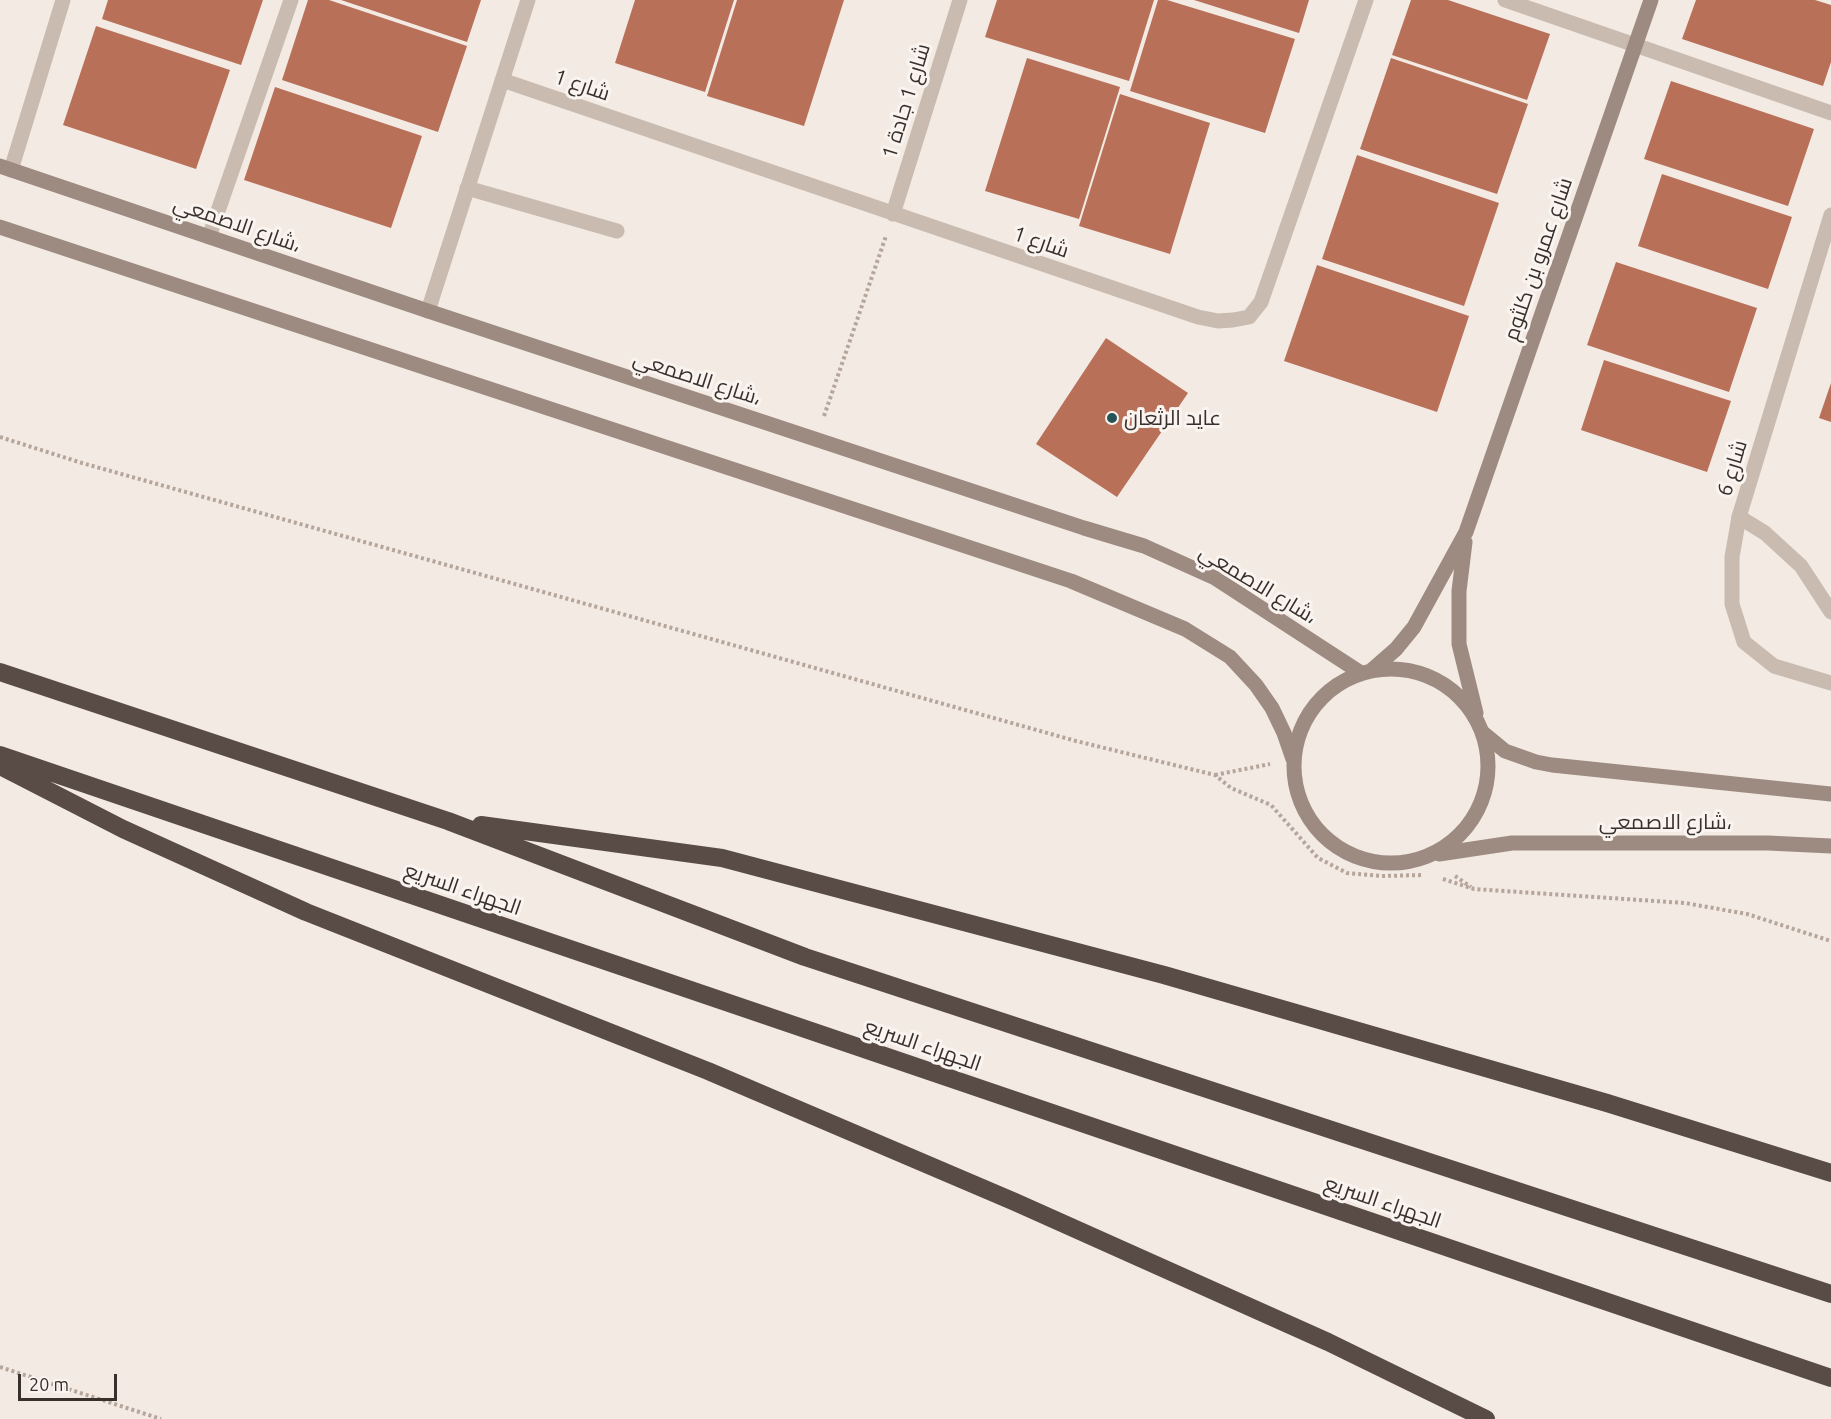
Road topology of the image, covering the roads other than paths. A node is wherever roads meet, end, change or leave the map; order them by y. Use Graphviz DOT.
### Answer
graph roads {
  1 [pos="63,0"];
  2 [pos="291,0"];
  3 [pos="528,0"];
  4 [pos="960,0"];
  5 [pos="1366,0"];
  6 [pos="1504,0"];
  7 [pos="1651,0"];
  8 [pos="1635,45"];
  9 [pos="502,80"];
  10 [pos="1831,113"];
  11 [pos="5,168"];
  12 [pos="467,188"];
  13 [pos="893,214"];
  14 [pos="1831,215"];
  15 [pos="0,227"];
  16 [pos="617,231"];
  17 [pos="209,237"];
  18 [pos="428,311"];
  19 [pos="1739,517"];
  20 [pos="1466,532"];
  21 [pos="1831,612"];
  22 [pos="0,672"];
  23 [pos="1366,672"];
  24 [pos="1831,683"];
  25 [pos="1481,728"];
  26 [pos="0,755"];
  27 [pos="1293,759"];
  28 [pos="0,766"];
  29 [pos="1831,794"];
  30 [pos="448,821"];
  31 [pos="1831,846"];
  32 [pos="1427,856"];
  33 [pos="1831,1173"];
  34 [pos="1831,1294"];
  35 [pos="1831,1378"];
  36 [pos="1486,1419"];
  1 -- 11 [label="street"];
  2 -- 17 [label="street"];
  3 -- 9 [label="street"];
  4 -- 13 [label="street, شارع 1 جادة 1"];
  5 -- 13 [label="street, شارع 1"];
  6 -- 8 [label="street"];
  7 -- 8 [label="street, شارع عمرو بن كلثوم"];
  8 -- 10 [label="street"];
  8 -- 20 [label="street, شارع عمرو بن كلثوم"];
  9 -- 12 [label="street"];
  9 -- 13 [label="street, شارع 1"];
  11 -- 17 [label="street, شارع الاصمعي،"];
  12 -- 16 [label="street"];
  12 -- 18 [label="street"];
  14 -- 19 [label="street, شارع 6"];
  15 -- 27 [label="street"];
  17 -- 18 [label="street, شارع الاصمعي،"];
  18 -- 23 [label="street, شارع الاصمعي،"];
  19 -- 21 [label="street"];
  19 -- 24 [label="street, شارع 6"];
  20 -- 23 [label="street, شارع عمرو بن كلثوم"];
  20 -- 25 [label="street, شارع عمرو بن كلثوم"];
  22 -- 30 [label="highway"];
  23 -- 25 [label="street"];
  23 -- 27 [label="street"];
  25 -- 29 [label="street, شارع الاصمعي،"];
  25 -- 32 [label="street"];
  26 -- 35 [label="highway, الجهراء السريع"];
  27 -- 32 [label="street"];
  28 -- 36 [label="highway"];
  30 -- 33 [label="highway"];
  30 -- 34 [label="highway"];
  31 -- 32 [label="street, شارع الاصمعي،"];
}
